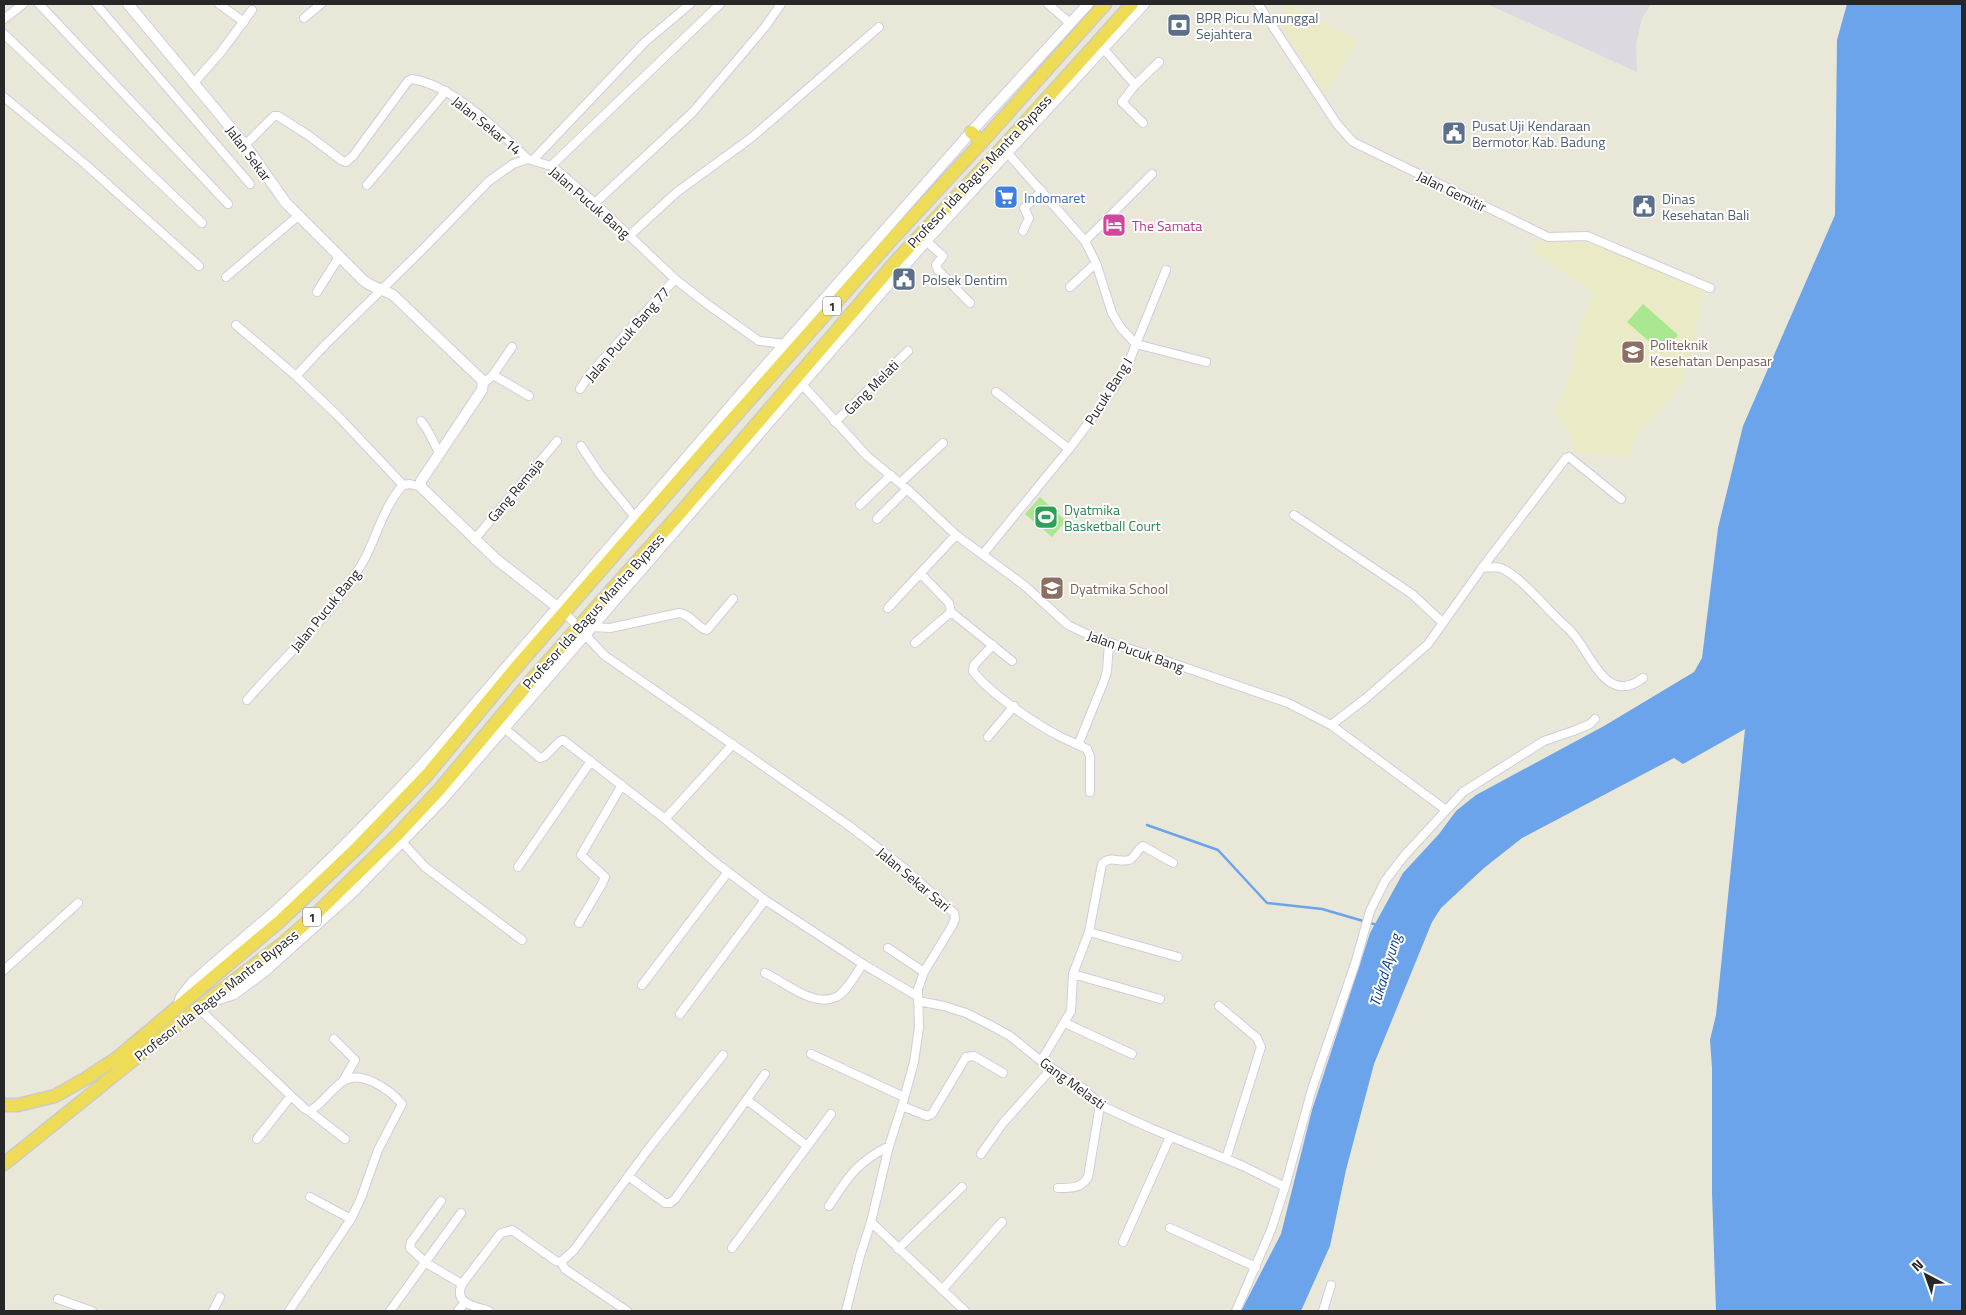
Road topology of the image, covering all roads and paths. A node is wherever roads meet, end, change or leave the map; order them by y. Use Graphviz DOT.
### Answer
graph roads {
  1 [pos="23,4"];
  2 [pos="39,4"];
  3 [pos="96,4"];
  4 [pos="128,4"];
  5 [pos="219,4"];
  6 [pos="321,4"];
  7 [pos="690,4"];
  8 [pos="720,4"];
  9 [pos="781,4"];
  10 [pos="1048,4"];
  11 [pos="1088,4"];
  12 [pos="1105,4"];
  13 [pos="1132,4"];
  14 [pos="1144,4"];
  15 [pos="1258,4"];
  16 [pos="252,10"];
  17 [pos="304,18"];
  18 [pos="4,19"];
  19 [pos="244,22"];
  20 [pos="1070,23"];
  21 [pos="879,27"];
  22 [pos="4,34"];
  23 [pos="1103,48"];
  24 [pos="1159,62"];
  25 [pos="194,84"];
  26 [pos="1135,85"];
  27 [pos="446,91"];
  28 [pos="4,97"];
  29 [pos="1143,123"];
  30 [pos="971,132"];
  31 [pos="982,142"];
  32 [pos="246,145"];
  33 [pos="1006,150"];
  34 [pos="530,159"];
  35 [pos="551,166"];
  36 [pos="1152,174"];
  37 [pos="250,184"];
  38 [pos="367,185"];
  39 [pos="1042,191"];
  40 [pos="594,203"];
  41 [pos="228,204"];
  42 [pos="298,216"];
  43 [pos="202,223"];
  44 [pos="1023,231"];
  45 [pos="629,236"];
  46 [pos="926,241"];
  47 [pos="1085,241"];
  48 [pos="339,257"];
  49 [pos="1096,263"];
  50 [pos="199,266"];
  51 [pos="1166,270"];
  52 [pos="226,276"];
  53 [pos="674,279"];
  54 [pos="1070,287"];
  55 [pos="849,288"];
  56 [pos="1710,288"];
  57 [pos="381,290"];
  58 [pos="316,292"];
  59 [pos="866,298"];
  60 [pos="970,303"];
  61 [pos="236,325"];
  62 [pos="785,344"];
  63 [pos="1136,344"];
  64 [pos="512,347"];
  65 [pos="908,351"];
  66 [pos="1206,362"];
  67 [pos="493,375"];
  68 [pos="296,376"];
  69 [pos="800,381"];
  70 [pos="483,384"];
  71 [pos="580,389"];
  72 [pos="996,392"];
  73 [pos="529,396"];
  74 [pos="421,422"];
  75 [pos="835,422"];
  76 [pos="716,431"];
  77 [pos="557,441"];
  78 [pos="943,442"];
  79 [pos="581,446"];
  80 [pos="1069,449"];
  81 [pos="440,454"];
  82 [pos="891,475"];
  83 [pos="403,484"];
  84 [pos="904,486"];
  85 [pos="421,487"];
  86 [pos="1621,499"];
  87 [pos="860,506"];
  88 [pos="1294,515"];
  89 [pos="635,517"];
  90 [pos="877,519"];
  91 [pos="956,535"];
  92 [pos="474,540"];
  93 [pos="983,554"];
  94 [pos="1482,568"];
  95 [pos="921,574"];
  96 [pos="734,599"];
  97 [pos="888,608"];
  98 [pos="560,610"];
  99 [pos="951,612"];
  100 [pos="1443,623"];
  101 [pos="586,629"];
  102 [pos="914,643"];
  103 [pos="1109,643"];
  104 [pos="993,645"];
  105 [pos="1012,661"];
  106 [pos="1643,678"];
  107 [pos="247,700"];
  108 [pos="1014,706"];
  109 [pos="1595,719"];
  110 [pos="1331,725"];
  111 [pos="504,728"];
  112 [pos="988,737"];
  113 [pos="733,744"];
  114 [pos="1078,745"];
  115 [pos="591,761"];
  116 [pos="622,785"];
  117 [pos="1090,792"];
  118 [pos="1446,810"];
  119 [pos="665,819"];
  120 [pos="402,842"];
  121 [pos="1173,863"];
  122 [pos="518,867"];
  123 [pos="728,872"];
  124 [pos="765,900"];
  125 [pos="78,903"];
  126 [pos="579,923"];
  127 [pos="1089,932"];
  128 [pos="522,940"];
  129 [pos="888,948"];
  130 [pos="1178,957"];
  131 [pos="863,964"];
  132 [pos="4,970"];
  133 [pos="924,972"];
  134 [pos="765,974"];
  135 [pos="1073,974"];
  136 [pos="642,985"];
  137 [pos="917,999"];
  138 [pos="1160,999"];
  139 [pos="202,1006"];
  140 [pos="1219,1006"];
  141 [pos="178,1007"];
  142 [pos="680,1014"];
  143 [pos="1065,1023"];
  144 [pos="334,1039"];
  145 [pos="811,1054"];
  146 [pos="1132,1054"];
  147 [pos="723,1056"];
  148 [pos="1041,1061"];
  149 [pos="1052,1068"];
  150 [pos="1003,1073"];
  151 [pos="765,1074"];
  152 [pos="343,1081"];
  153 [pos="291,1096"];
  154 [pos="904,1097"];
  155 [pos="747,1100"];
  156 [pos="4,1105"];
  157 [pos="1100,1105"];
  158 [pos="902,1106"];
  159 [pos="309,1111"];
  160 [pos="831,1114"];
  161 [pos="1170,1137"];
  162 [pos="256,1139"];
  163 [pos="345,1139"];
  164 [pos="807,1146"];
  165 [pos="889,1146"];
  166 [pos="981,1154"];
  167 [pos="1226,1159"];
  168 [pos="4,1164"];
  169 [pos="628,1176"];
  170 [pos="962,1187"];
  171 [pos="1058,1188"];
  172 [pos="1285,1188"];
  173 [pos="310,1197"];
  174 [pos="441,1201"];
  175 [pos="829,1206"];
  176 [pos="460,1213"];
  177 [pos="351,1219"];
  178 [pos="870,1222"];
  179 [pos="1002,1222"];
  180 [pos="1170,1228"];
  181 [pos="1123,1242"];
  182 [pos="732,1248"];
  183 [pos="898,1249"];
  184 [pos="426,1262"];
  185 [pos="561,1262"];
  186 [pos="1256,1267"];
  187 [pos="462,1284"];
  188 [pos="1332,1285"];
  189 [pos="942,1290"];
  190 [pos="220,1297"];
  191 [pos="58,1299"];
  192 [pos="465,1302"];
  193 [pos="92,1311"];
  194 [pos="213,1311"];
  195 [pos="289,1311"];
  196 [pos="390,1311"];
  197 [pos="458,1311"];
  198 [pos="489,1311"];
  199 [pos="626,1311"];
  200 [pos="846,1311"];
  201 [pos="965,1311"];
  202 [pos="1236,1311"];
  203 [pos="1323,1311"];
  1 -- 18 [label="street"];
  2 -- 41 [label="street"];
  3 -- 37 [label="street"];
  4 -- 25 [label="street, Jalan Sekar"];
  5 -- 19 [label="street"];
  6 -- 17 [label="street"];
  7 -- 34 [label="street"];
  8 -- 35 [label="street"];
  9 -- 40 [label="street"];
  10 -- 20 [label="street"];
  11 -- 20 [label="street"];
  12 -- 31 [label="highway, Profesor Ida Bagus Mantra Bypass / 1"];
  13 -- 33 [label="highway, Profesor Ida Bagus Mantra Bypass / 1"];
  14 -- 23 [label="street"];
  15 -- 56 [label="street, Jalan Gemitir"];
  16 -- 19 [label="street"];
  19 -- 25 [label="street"];
  20 -- 30 [label="street"];
  21 -- 45 [label="street"];
  22 -- 43 [label="street"];
  23 -- 26 [label="street"];
  23 -- 33 [label="street"];
  24 -- 26 [label="street"];
  25 -- 32 [label="street, Jalan Sekar"];
  26 -- 29 [label="street"];
  27 -- 32 [label="street, Jalan Sekar 14"];
  27 -- 34 [label="street, Jalan Sekar 14"];
  27 -- 38 [label="street"];
  28 -- 50 [label="street"];
  30 -- 31 [label="highway"];
  30 -- 62 [label="street"];
  31 -- 55 [label="highway, Profesor Ida Bagus Mantra Bypass / 1"];
  32 -- 42 [label="street, Jalan Sekar"];
  33 -- 39 [label="street, Pucuk Bang I"];
  33 -- 46 [label="street"];
  33 -- 59 [label="highway, Profesor Ida Bagus Mantra Bypass / 1"];
  34 -- 35 [label="street, Jalan Pucuk Bang"];
  34 -- 57 [label="street"];
  35 -- 40 [label="street, Jalan Pucuk Bang"];
  36 -- 47 [label="street"];
  39 -- 44 [label="street"];
  39 -- 47 [label="street, Pucuk Bang I"];
  40 -- 45 [label="street, Jalan Pucuk Bang"];
  42 -- 48 [label="street, Jalan Sekar"];
  42 -- 52 [label="street"];
  45 -- 53 [label="street, Jalan Pucuk Bang"];
  46 -- 60 [label="street"];
  46 -- 69 [label="street"];
  47 -- 49 [label="street, Pucuk Bang I"];
  48 -- 57 [label="street, Jalan Sekar"];
  48 -- 58 [label="street"];
  49 -- 54 [label="street"];
  49 -- 63 [label="street, Pucuk Bang I"];
  51 -- 63 [label="street"];
  53 -- 62 [label="street, Jalan Pucuk Bang"];
  53 -- 71 [label="street, Jalan Pucuk Bang 77"];
  55 -- 59 [label="highway"];
  55 -- 76 [label="highway, Profesor Ida Bagus Mantra Bypass / 1"];
  57 -- 68 [label="street"];
  57 -- 70 [label="street, Jalan Sekar"];
  59 -- 69 [label="highway, Profesor Ida Bagus Mantra Bypass / 1"];
  61 -- 68 [label="street"];
  62 -- 76 [label="street"];
  63 -- 66 [label="street"];
  63 -- 80 [label="street, Pucuk Bang I"];
  64 -- 67 [label="street"];
  65 -- 75 [label="street, Gang Melati"];
  67 -- 70 [label="street"];
  67 -- 73 [label="street"];
  68 -- 83 [label="street"];
  69 -- 75 [label="street, Jalan Pucuk Bang"];
  69 -- 101 [label="highway, Profesor Ida Bagus Mantra Bypass / 1"];
  70 -- 81 [label="street"];
  72 -- 80 [label="street"];
  74 -- 81 [label="street"];
  75 -- 82 [label="street, Jalan Pucuk Bang"];
  76 -- 89 [label="street"];
  76 -- 98 [label="highway, Profesor Ida Bagus Mantra Bypass / 1"];
  77 -- 92 [label="street, Gang Remaja"];
  78 -- 84 [label="street"];
  79 -- 89 [label="street"];
  80 -- 93 [label="street, Pucuk Bang I"];
  81 -- 85 [label="street"];
  82 -- 84 [label="street, Jalan Pucuk Bang"];
  82 -- 87 [label="street"];
  83 -- 85 [label="street"];
  83 -- 107 [label="street, Jalan Pucuk Bang"];
  84 -- 90 [label="street"];
  84 -- 91 [label="street, Jalan Pucuk Bang"];
  85 -- 92 [label="street"];
  86 -- 94 [label="street"];
  88 -- 100 [label="street"];
  89 -- 98 [label="street"];
  91 -- 93 [label="street, Jalan Pucuk Bang"];
  91 -- 95 [label="street"];
  92 -- 98 [label="street"];
  93 -- 103 [label="street, Jalan Pucuk Bang"];
  94 -- 100 [label="street"];
  94 -- 106 [label="street"];
  95 -- 97 [label="street"];
  95 -- 99 [label="street"];
  96 -- 101 [label="street"];
  98 -- 101 [label="street, Jalan Sekar Sari"];
  98 -- 141 [label="highway, Profesor Ida Bagus Mantra Bypass / 1"];
  99 -- 102 [label="street"];
  99 -- 104 [label="street"];
  100 -- 110 [label="street"];
  101 -- 111 [label="street"];
  101 -- 113 [label="street, Jalan Sekar Sari"];
  101 -- 139 [label="highway, Profesor Ida Bagus Mantra Bypass / 1"];
  103 -- 110 [label="street, Jalan Pucuk Bang"];
  103 -- 114 [label="street"];
  104 -- 105 [label="street"];
  104 -- 108 [label="street"];
  108 -- 112 [label="street"];
  108 -- 114 [label="street"];
  109 -- 118 [label="street"];
  110 -- 118 [label="street, Jalan Pucuk Bang"];
  111 -- 115 [label="street, Gang Melasti"];
  111 -- 120 [label="street"];
  113 -- 119 [label="street"];
  113 -- 133 [label="street, Jalan Sekar Sari"];
  114 -- 117 [label="street"];
  115 -- 116 [label="street, Gang Melasti"];
  115 -- 122 [label="street"];
  116 -- 119 [label="street, Gang Melasti"];
  116 -- 126 [label="street"];
  118 -- 172 [label="street"];
  119 -- 123 [label="street, Gang Melasti"];
  120 -- 128 [label="street"];
  120 -- 139 [label="street"];
  121 -- 127 [label="street"];
  123 -- 124 [label="street, Gang Melasti"];
  123 -- 136 [label="street"];
  124 -- 131 [label="street, Gang Melasti"];
  124 -- 142 [label="street"];
  125 -- 132 [label="street"];
  127 -- 130 [label="street"];
  127 -- 135 [label="street"];
  129 -- 133 [label="street"];
  131 -- 134 [label="street"];
  131 -- 137 [label="street, Gang Melasti"];
  133 -- 137 [label="street, Jalan Sekar Sari"];
  135 -- 138 [label="street"];
  135 -- 143 [label="street"];
  137 -- 148 [label="street, Gang Melasti"];
  137 -- 154 [label="street, Jalan Sekar Sari"];
  139 -- 141 [label="highway"];
  139 -- 153 [label="street"];
  139 -- 168 [label="highway, Profesor Ida Bagus Mantra Bypass / 1"];
  140 -- 167 [label="street"];
  141 -- 156 [label="highway, Profesor Ida Bagus Mantra Bypass / 1"];
  143 -- 146 [label="street"];
  143 -- 148 [label="street"];
  144 -- 152 [label="street"];
  145 -- 154 [label="street"];
  147 -- 169 [label="street"];
  148 -- 149 [label="street, Gang Melasti"];
  149 -- 157 [label="street, Gang Melasti"];
  149 -- 166 [label="street"];
  150 -- 158 [label="street"];
  151 -- 155 [label="street"];
  152 -- 159 [label="street"];
  152 -- 177 [label="street"];
  153 -- 159 [label="street"];
  153 -- 162 [label="street"];
  154 -- 158 [label="street, Jalan Sekar Sari"];
  155 -- 164 [label="street"];
  155 -- 169 [label="street"];
  157 -- 161 [label="street, Gang Melasti"];
  157 -- 171 [label="street"];
  158 -- 165 [label="street, Jalan Sekar Sari"];
  159 -- 163 [label="street"];
  160 -- 164 [label="street"];
  161 -- 167 [label="street, Gang Melasti"];
  161 -- 181 [label="street"];
  164 -- 182 [label="street"];
  165 -- 175 [label="street"];
  165 -- 178 [label="street, Jalan Sekar Sari"];
  167 -- 172 [label="street, Gang Melasti"];
  169 -- 185 [label="street"];
  170 -- 183 [label="street"];
  172 -- 186 [label="street"];
  173 -- 177 [label="street"];
  174 -- 184 [label="street"];
  176 -- 184 [label="street"];
  177 -- 195 [label="street"];
  178 -- 183 [label="street"];
  178 -- 200 [label="street, Jalan Sekar Sari"];
  179 -- 189 [label="street"];
  180 -- 186 [label="street"];
  183 -- 189 [label="street"];
  184 -- 187 [label="street"];
  184 -- 196 [label="street"];
  185 -- 187 [label="street"];
  185 -- 199 [label="street"];
  186 -- 202 [label="street"];
  187 -- 192 [label="street"];
  188 -- 203 [label="street"];
  189 -- 201 [label="street"];
  190 -- 194 [label="street"];
  191 -- 193 [label="street"];
  192 -- 197 [label="street"];
  192 -- 198 [label="street"];
}
